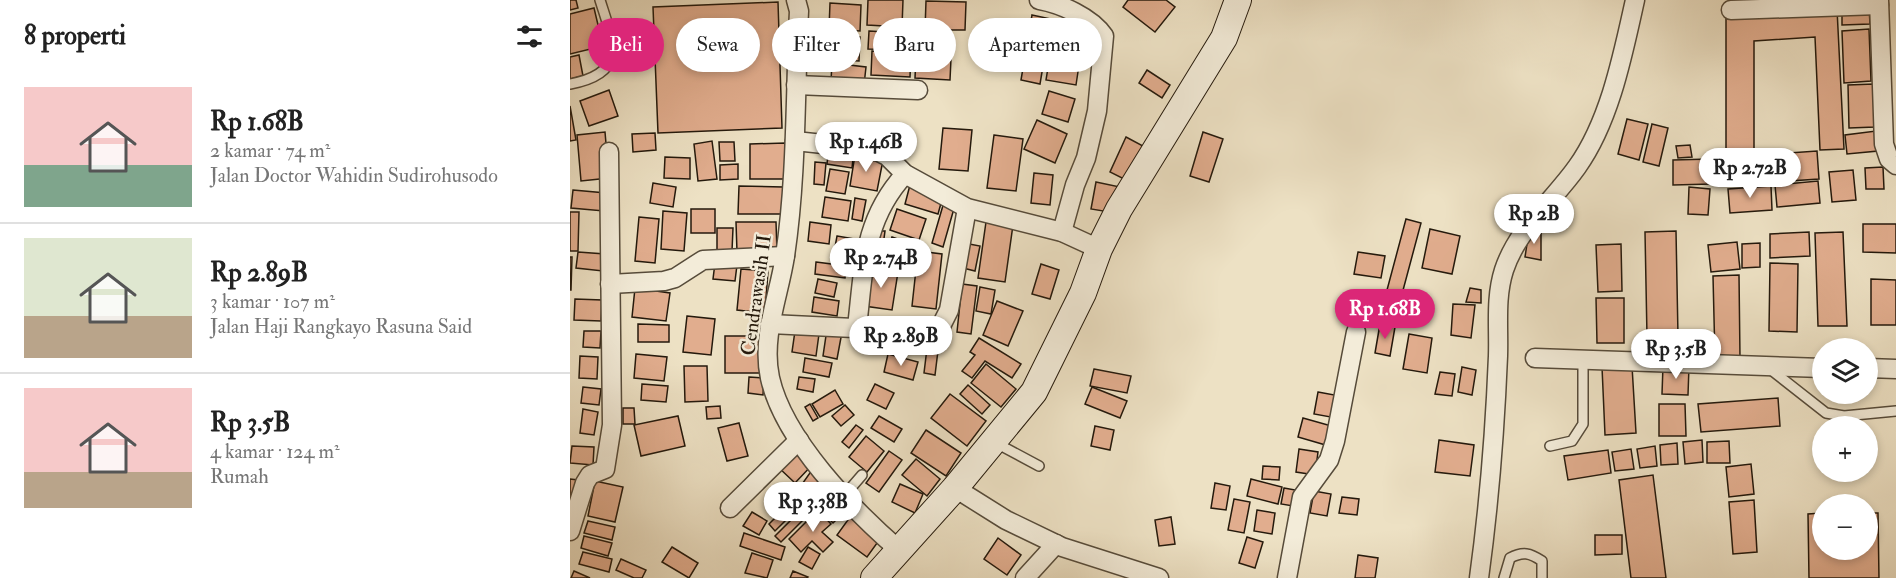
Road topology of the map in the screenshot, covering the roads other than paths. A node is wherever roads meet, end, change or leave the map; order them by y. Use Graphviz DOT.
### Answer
graph roads {
  1 [pos="600,0"];
  2 [pos="796,0"];
  3 [pos="1039,0"];
  4 [pos="1238,0"];
  5 [pos="1635,0"];
  6 [pos="1879,3"];
  7 [pos="1731,10"];
  8 [pos="570,84"];
  9 [pos="796,85"];
  10 [pos="918,90"];
  11 [pos="795,141"];
  12 [pos="609,152"];
  13 [pos="1896,165"];
  14 [pos="905,174"];
  15 [pos="967,208"];
  16 [pos="1062,232"];
  17 [pos="1099,249"];
  18 [pos="785,256"];
  19 [pos="610,284"];
  20 [pos="770,324"];
  21 [pos="857,327"];
  22 [pos="1356,332"];
  23 [pos="1534,358"];
  24 [pos="1583,361"];
  25 [pos="1766,366"];
  26 [pos="1812,368"];
  27 [pos="1878,368"];
  28 [pos="1896,369"];
  29 [pos="1896,411"];
  30 [pos="799,440"];
  31 [pos="994,442"];
  32 [pos="1550,446"];
  33 [pos="1039,466"];
  34 [pos="861,475"];
  35 [pos="956,488"];
  36 [pos="843,497"];
  37 [pos="730,508"];
  38 [pos="570,531"];
  39 [pos="1056,544"];
  40 [pos="899,550"];
  41 [pos="874,578"];
  42 [pos="1025,578"];
  43 [pos="1159,578"];
  44 [pos="1287,578"];
  45 [pos="1479,578"];
  46 [pos="1504,578"];
  47 [pos="1542,578"];
  1 -- 8 [label="lane"];
  2 -- 9 [label="street, Cendrawasih II"];
  3 -- 16 [label="street"];
  4 -- 17 [label="street"];
  5 -- 45 [label="street"];
  6 -- 7 [label="street"];
  6 -- 13 [label="street"];
  9 -- 10 [label="street"];
  9 -- 11 [label="street, Cendrawasih II"];
  11 -- 14 [label="street"];
  11 -- 18 [label="street, Cendrawasih II"];
  12 -- 19 [label="street"];
  14 -- 15 [label="street"];
  14 -- 21 [label="street"];
  15 -- 16 [label="street"];
  15 -- 21 [label="street"];
  16 -- 17 [label="street"];
  17 -- 31 [label="street"];
  18 -- 19 [label="street"];
  18 -- 20 [label="street, Cendrawasih II"];
  19 -- 38 [label="street"];
  20 -- 21 [label="street"];
  20 -- 30 [label="street, Cendrawasih II"];
  22 -- 44 [label="street"];
  23 -- 24 [label="street"];
  24 -- 25 [label="street"];
  24 -- 32 [label="lane"];
  25 -- 26 [label="street"];
  25 -- 29 [label="lane"];
  27 -- 28 [label="street"];
  30 -- 36 [label="street, Cendrawasih II"];
  30 -- 37 [label="street"];
  31 -- 33 [label="lane"];
  31 -- 35 [label="street"];
  34 -- 36 [label="lane"];
  35 -- 39 [label="street"];
  35 -- 40 [label="street"];
  36 -- 40 [label="street, Cendrawasih II"];
  39 -- 42 [label="street"];
  39 -- 43 [label="street"];
  40 -- 41 [label="street"];
  46 -- 47 [label="lane"];
}
